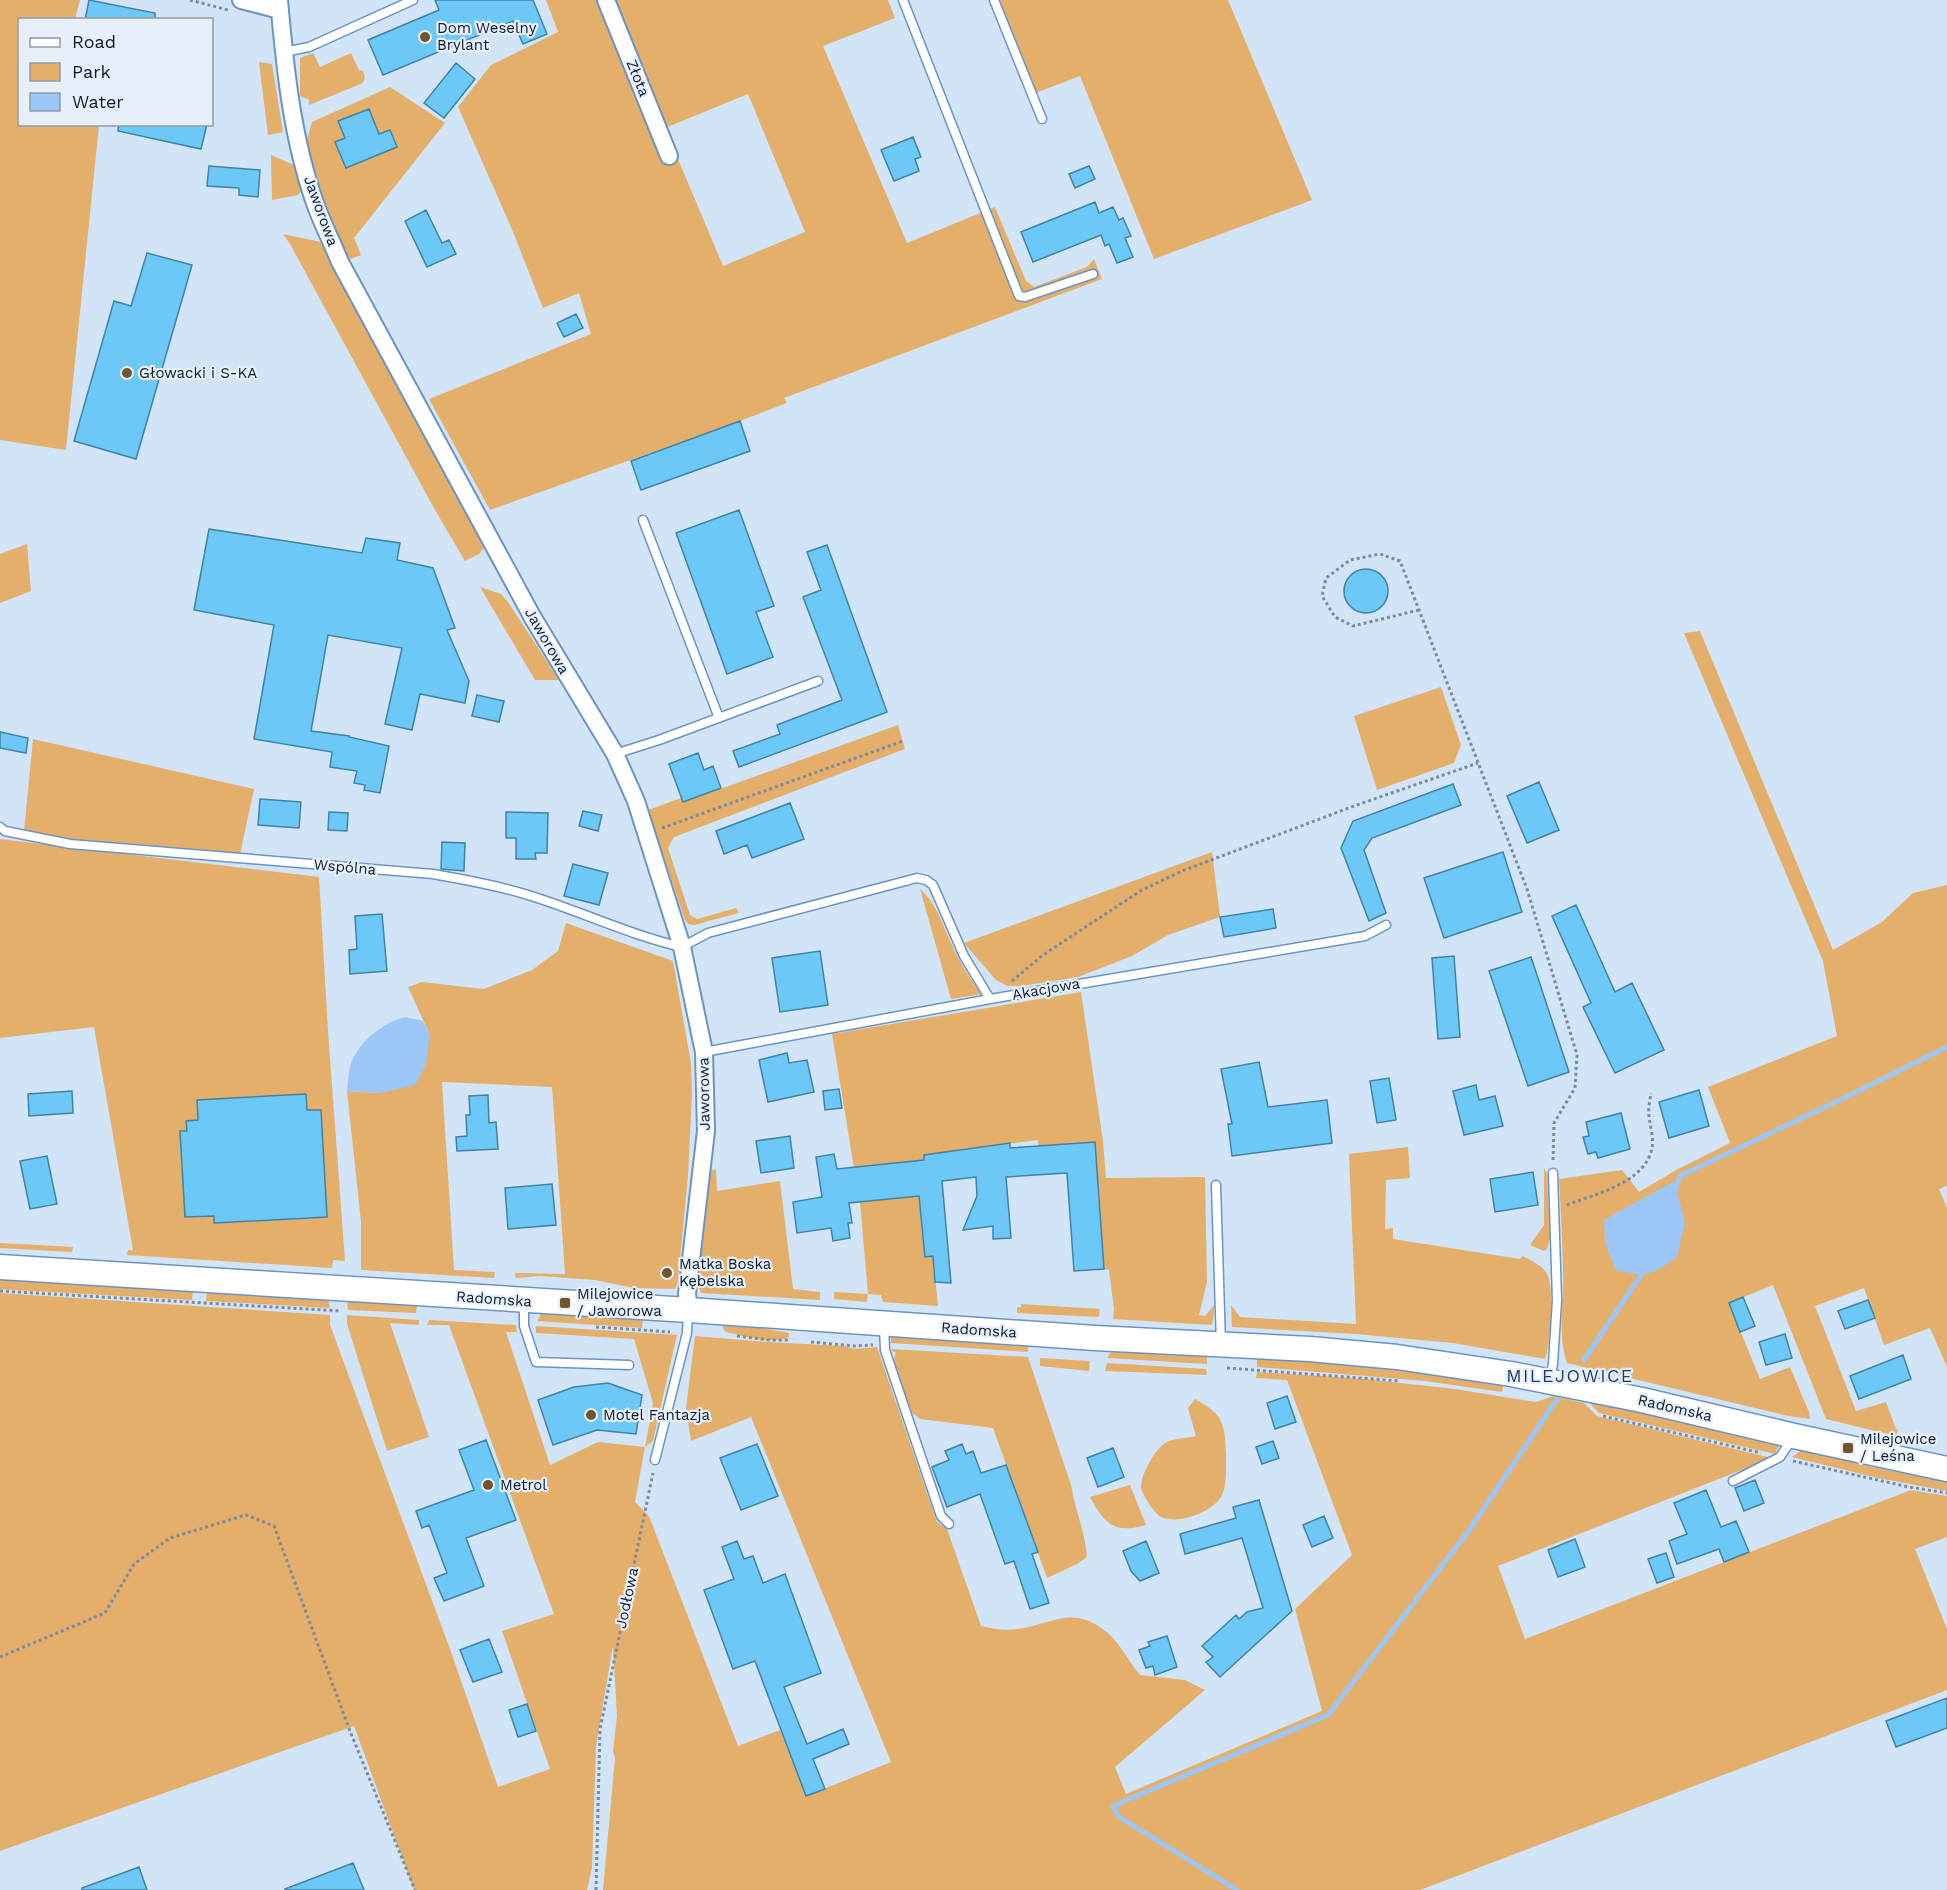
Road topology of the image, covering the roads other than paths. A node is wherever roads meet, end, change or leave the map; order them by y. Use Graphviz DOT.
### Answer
graph roads {
  1 [pos="241,0"];
  2 [pos="413,0"];
  3 [pos="606,0"];
  4 [pos="903,0"];
  5 [pos="994,0"];
  6 [pos="279,5"];
  7 [pos="284,52"];
  8 [pos="1042,119"];
  9 [pos="669,156"];
  10 [pos="1093,274"];
  11 [pos="643,520"];
  12 [pos="818,681"];
  13 [pos="719,718"];
  14 [pos="615,754"];
  15 [pos="0,827"];
  16 [pos="1386,925"];
  17 [pos="682,947"];
  18 [pos="990,999"];
  19 [pos="704,1052"];
  20 [pos="1553,1173"];
  21 [pos="1216,1185"];
  22 [pos="0,1267"];
  23 [pos="524,1301"];
  24 [pos="688,1321"];
  25 [pos="884,1334"];
  26 [pos="1219,1357"];
  27 [pos="629,1365"];
  28 [pos="1549,1382"];
  29 [pos="1794,1436"];
  30 [pos="656,1460"];
  31 [pos="1947,1469"];
  32 [pos="1733,1481"];
  33 [pos="949,1524"];
  1 -- 6 [label="street"];
  2 -- 7 [label="lane"];
  3 -- 9 [label="street, Złota"];
  4 -- 10 [label="lane"];
  5 -- 8 [label="lane"];
  6 -- 7 [label="street, Jaworowa"];
  7 -- 14 [label="street, Jaworowa"];
  11 -- 13 [label="lane"];
  12 -- 13 [label="lane"];
  13 -- 14 [label="lane"];
  14 -- 17 [label="street, Jaworowa"];
  15 -- 17 [label="lane, Wspólna"];
  16 -- 18 [label="lane, Akacjowa"];
  17 -- 18 [label="lane"];
  17 -- 19 [label="street, Jaworowa"];
  18 -- 19 [label="lane, Akacjowa"];
  19 -- 24 [label="street, Jaworowa"];
  20 -- 28 [label="lane"];
  21 -- 26 [label="lane"];
  22 -- 23 [label="main road, Radomska"];
  23 -- 24 [label="main road, Radomska"];
  23 -- 27 [label="lane"];
  24 -- 25 [label="main road, Radomska"];
  24 -- 30 [label="lane"];
  25 -- 26 [label="main road, Radomska"];
  25 -- 33 [label="lane"];
  26 -- 28 [label="main road, Radomska"];
  28 -- 29 [label="main road, Radomska"];
  29 -- 31 [label="main road, Radomska"];
  29 -- 32 [label="lane"];
}
